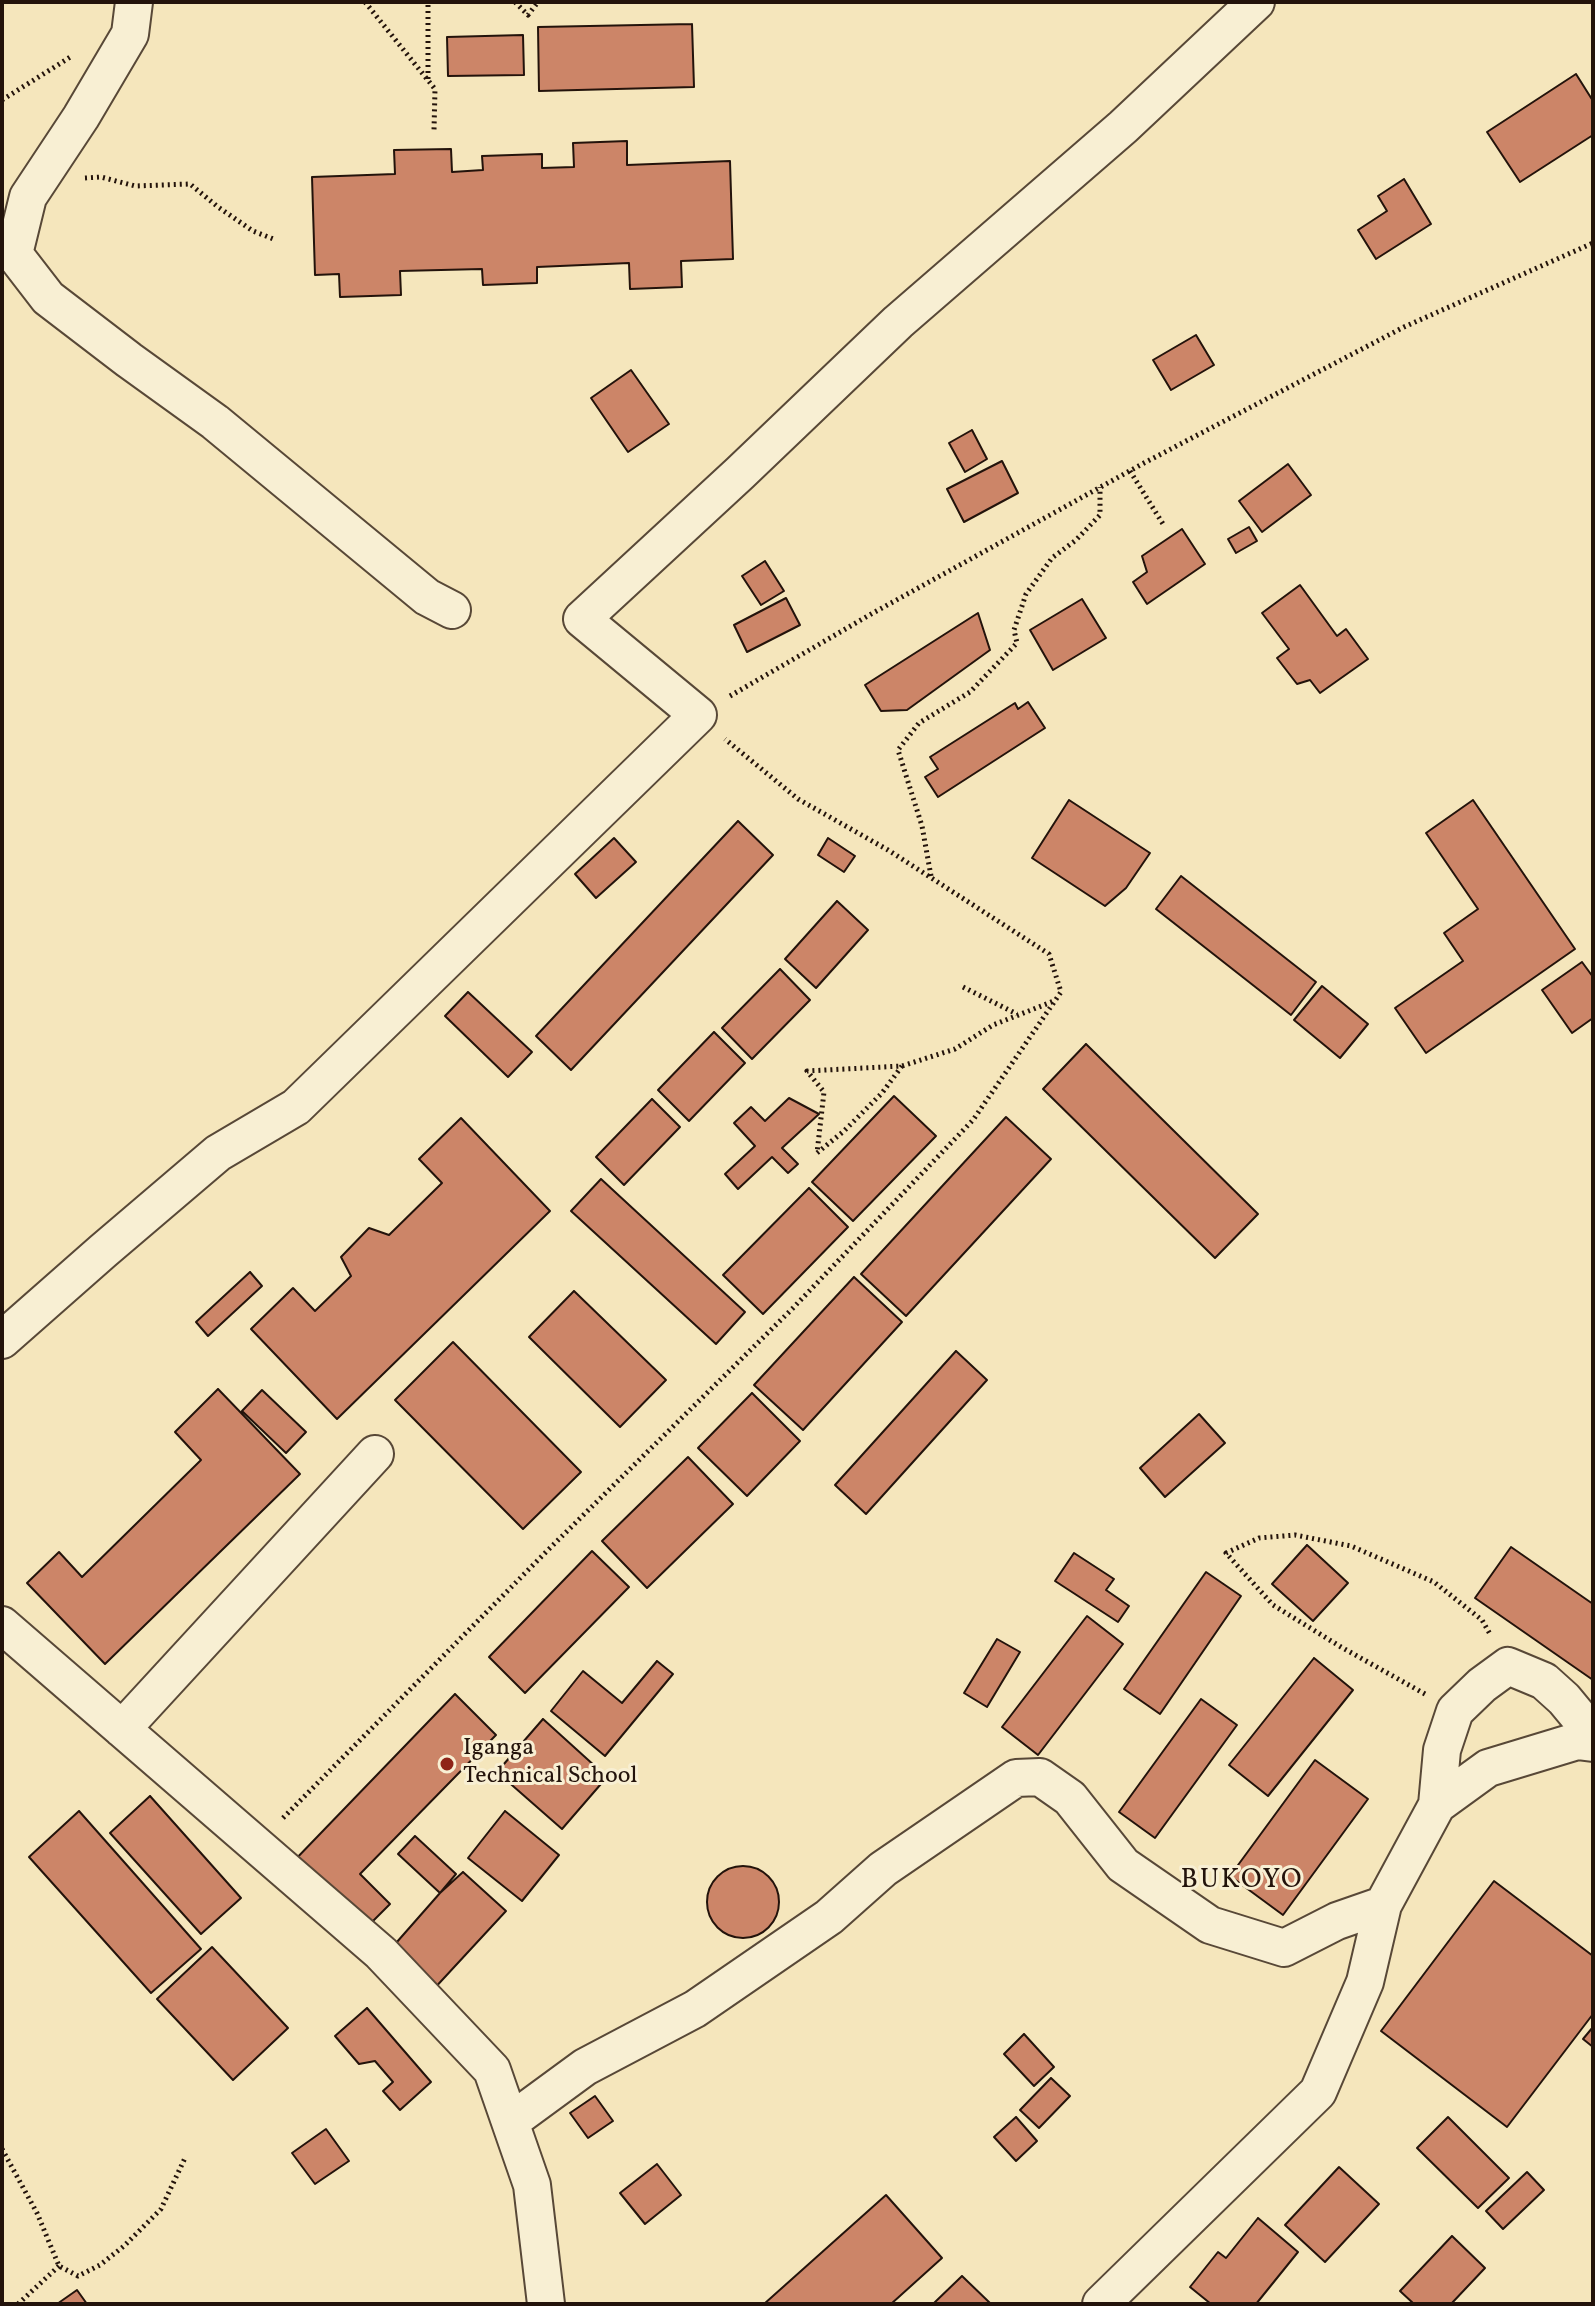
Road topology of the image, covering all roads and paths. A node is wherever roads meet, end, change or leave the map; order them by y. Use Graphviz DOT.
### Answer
graph roads {
  1 [pos="134,2"];
  2 [pos="365,2"];
  3 [pos="428,2"];
  4 [pos="515,2"];
  5 [pos="538,2"];
  6 [pos="1256,2"];
  7 [pos="428,80"];
  8 [pos="434,130"];
  9 [pos="47,169"];
  10 [pos="276,240"];
  11 [pos="1593,243"];
  12 [pos="1130,471"];
  13 [pos="1100,487"];
  14 [pos="1163,524"];
  15 [pos="452,610"];
  16 [pos="698,715"];
  17 [pos="931,877"];
  18 [pos="963,987"];
  19 [pos="1055,1000"];
  20 [pos="1018,1015"];
  21 [pos="902,1066"];
  22 [pos="2,1340"];
  23 [pos="375,1454"];
  24 [pos="2,1625"];
  25 [pos="1508,1666"];
  26 [pos="1455,1711"];
  27 [pos="122,1729"];
  28 [pos="1593,1734"];
  29 [pos="1593,1743"];
  30 [pos="1437,1805"];
  31 [pos="256,1845"];
  32 [pos="1383,1905"];
  33 [pos="510,2122"];
  34 [pos="2,2149"];
  35 [pos="185,2158"];
  36 [pos="59,2266"];
  37 [pos="18,2304"];
  38 [pos="546,2304"];
  39 [pos="1101,2304"];
  1 -- 9 [label="street"];
  2 -- 7 [label="path"];
  3 -- 7 [label="path"];
  4 -- 5 [label="path"];
  6 -- 16 [label="street"];
  7 -- 8 [label="path"];
  9 -- 10 [label="path"];
  9 -- 15 [label="street"];
  11 -- 12 [label="path"];
  12 -- 13 [label="path"];
  12 -- 14 [label="path"];
  13 -- 16 [label="path"];
  13 -- 17 [label="path"];
  16 -- 17 [label="path"];
  16 -- 22 [label="street"];
  17 -- 19 [label="path"];
  18 -- 20 [label="path"];
  19 -- 20 [label="path"];
  19 -- 31 [label="path"];
  20 -- 21 [label="path"];
  21 -- 21 [label="path"];
  23 -- 27 [label="street"];
  24 -- 27 [label="street"];
  25 -- 26 [label="street"];
  25 -- 26 [label="path"];
  25 -- 28 [label="street"];
  26 -- 30 [label="street"];
  27 -- 31 [label="street"];
  29 -- 30 [label="street"];
  30 -- 32 [label="street"];
  31 -- 33 [label="street"];
  32 -- 33 [label="street"];
  32 -- 39 [label="street"];
  33 -- 38 [label="street"];
  34 -- 36 [label="path"];
  35 -- 36 [label="path"];
  36 -- 37 [label="path"];
}
